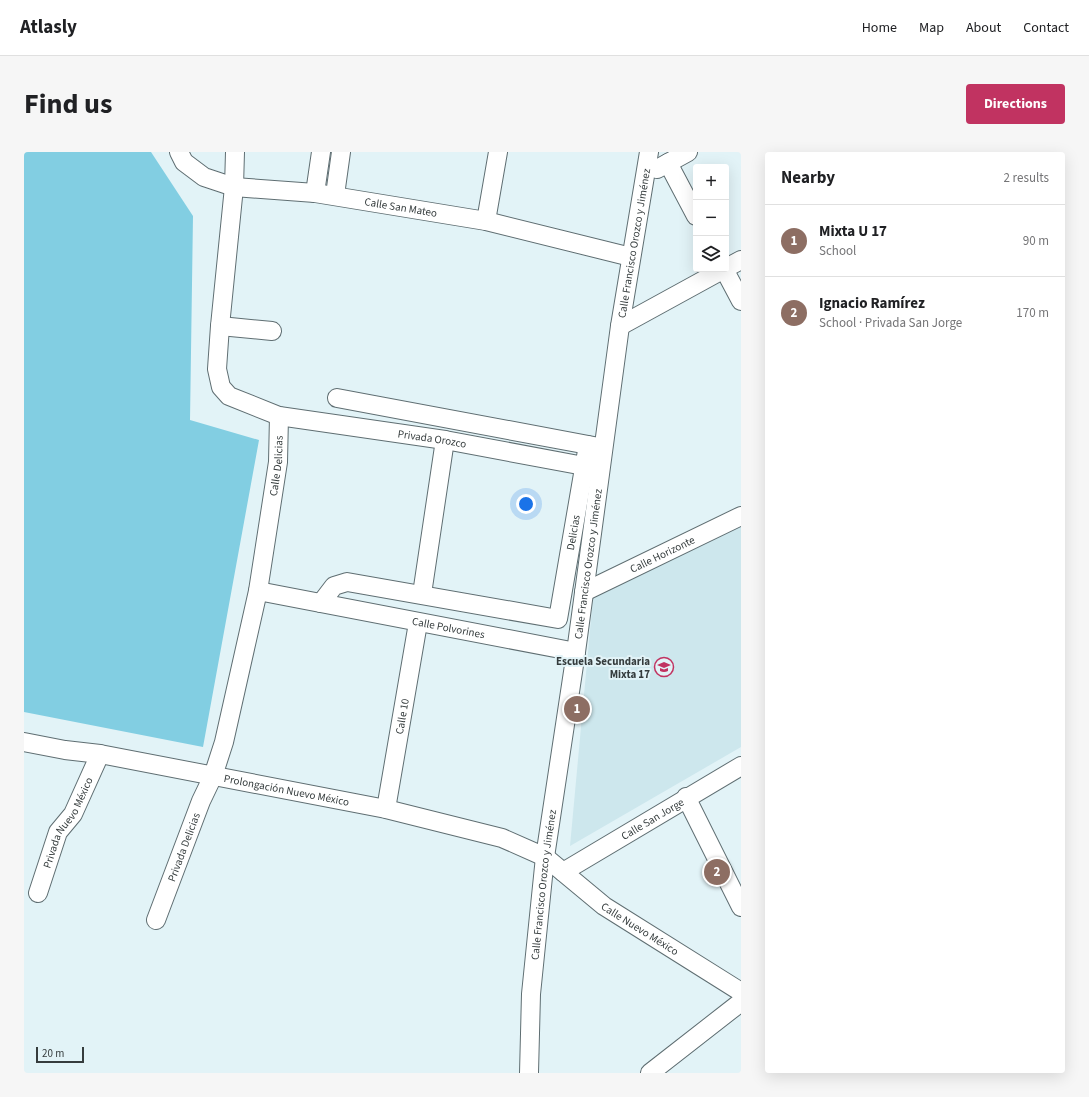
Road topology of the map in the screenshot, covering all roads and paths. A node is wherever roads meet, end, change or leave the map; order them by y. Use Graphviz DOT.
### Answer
graph roads {
  1 [pos="179,152"];
  2 [pos="235,152"];
  3 [pos="321,152"];
  4 [pos="341,152"];
  5 [pos="498,152"];
  6 [pos="649,152"];
  7 [pos="688,152"];
  8 [pos="668,163"];
  9 [pos="645,175"];
  10 [pos="234,187"];
  11 [pos="315,192"];
  12 [pos="335,195"];
  13 [pos="693,210"];
  14 [pos="486,221"];
  15 [pos="631,257"];
  16 [pos="741,260"];
  17 [pos="729,267"];
  18 [pos="719,272"];
  19 [pos="726,272"];
  20 [pos="741,301"];
  21 [pos="220,326"];
  22 [pos="620,326"];
  23 [pos="272,331"];
  24 [pos="337,398"];
  25 [pos="279,416"];
  26 [pos="446,440"];
  27 [pos="596,446"];
  28 [pos="584,466"];
  29 [pos="741,516"];
  30 [pos="258,591"];
  31 [pos="584,592"];
  32 [pos="422,594"];
  33 [pos="321,603"];
  34 [pos="418,623"];
  35 [pos="576,652"];
  36 [pos="24,742"];
  37 [pos="100,754"];
  38 [pos="741,766"];
  39 [pos="213,776"];
  40 [pos="686,797"];
  41 [pos="386,809"];
  42 [pos="544,857"];
  43 [pos="563,872"];
  44 [pos="38,893"];
  45 [pos="741,907"];
  46 [pos="156,920"];
  47 [pos="741,992"];
  48 [pos="741,1002"];
  49 [pos="529,1073"];
  50 [pos="650,1073"];
  1 -- 10 [label="street, Calle San Mateo"];
  2 -- 10 [label="street"];
  3 -- 11 [label="street"];
  4 -- 12 [label="street"];
  5 -- 14 [label="street"];
  6 -- 9 [label="street, Calle Francisco Orozco y Jiménez"];
  7 -- 8 [label="street"];
  8 -- 9 [label="street"];
  8 -- 13 [label="street"];
  9 -- 15 [label="street, Calle Francisco Orozco y Jiménez"];
  10 -- 11 [label="street, Calle San Mateo"];
  10 -- 21 [label="street"];
  11 -- 12 [label="street, Calle San Mateo"];
  12 -- 14 [label="street, Calle San Mateo"];
  14 -- 15 [label="street, Calle San Mateo"];
  15 -- 22 [label="street, Calle Francisco Orozco y Jiménez"];
  16 -- 17 [label="street"];
  18 -- 22 [label="street"];
  19 -- 20 [label="street"];
  21 -- 23 [label="street"];
  21 -- 25 [label="street"];
  22 -- 27 [label="street, Calle Francisco Orozco y Jiménez"];
  24 -- 27 [label="street, Privada Orozco"];
  25 -- 26 [label="street, Privada Orozco"];
  25 -- 30 [label="street, Calle Delicias"];
  26 -- 28 [label="street, Privada Orozco"];
  26 -- 32 [label="street"];
  27 -- 28 [label="street, Delicias"];
  27 -- 31 [label="street, Calle Francisco Orozco y Jiménez"];
  28 -- 32 [label="street, Delicias"];
  29 -- 31 [label="street, Calle Horizonte"];
  30 -- 33 [label="street, Calle Polvorines"];
  30 -- 39 [label="street, Calle Delicias"];
  31 -- 35 [label="street, Calle Francisco Orozco y Jiménez"];
  32 -- 33 [label="street"];
  33 -- 34 [label="street, Calle Polvorines"];
  34 -- 35 [label="street, Calle Polvorines"];
  34 -- 41 [label="street, Calle 10"];
  35 -- 42 [label="street, Calle Francisco Orozco y Jiménez"];
  36 -- 37 [label="street, Prolongación Nuevo México"];
  37 -- 39 [label="street, Prolongación Nuevo México"];
  37 -- 44 [label="street, Privada Nuevo México"];
  38 -- 40 [label="street, Calle San Jorge"];
  39 -- 41 [label="street, Prolongación Nuevo México"];
  39 -- 46 [label="street, Privada Delicias"];
  40 -- 43 [label="street, Calle San Jorge"];
  40 -- 45 [label="street"];
  41 -- 42 [label="street, Prolongación Nuevo México"];
  42 -- 43 [label="street, Calle Nuevo México"];
  42 -- 49 [label="street, Calle Francisco Orozco y Jiménez"];
  43 -- 47 [label="street, Calle Nuevo México"];
  48 -- 50 [label="street"];
}
